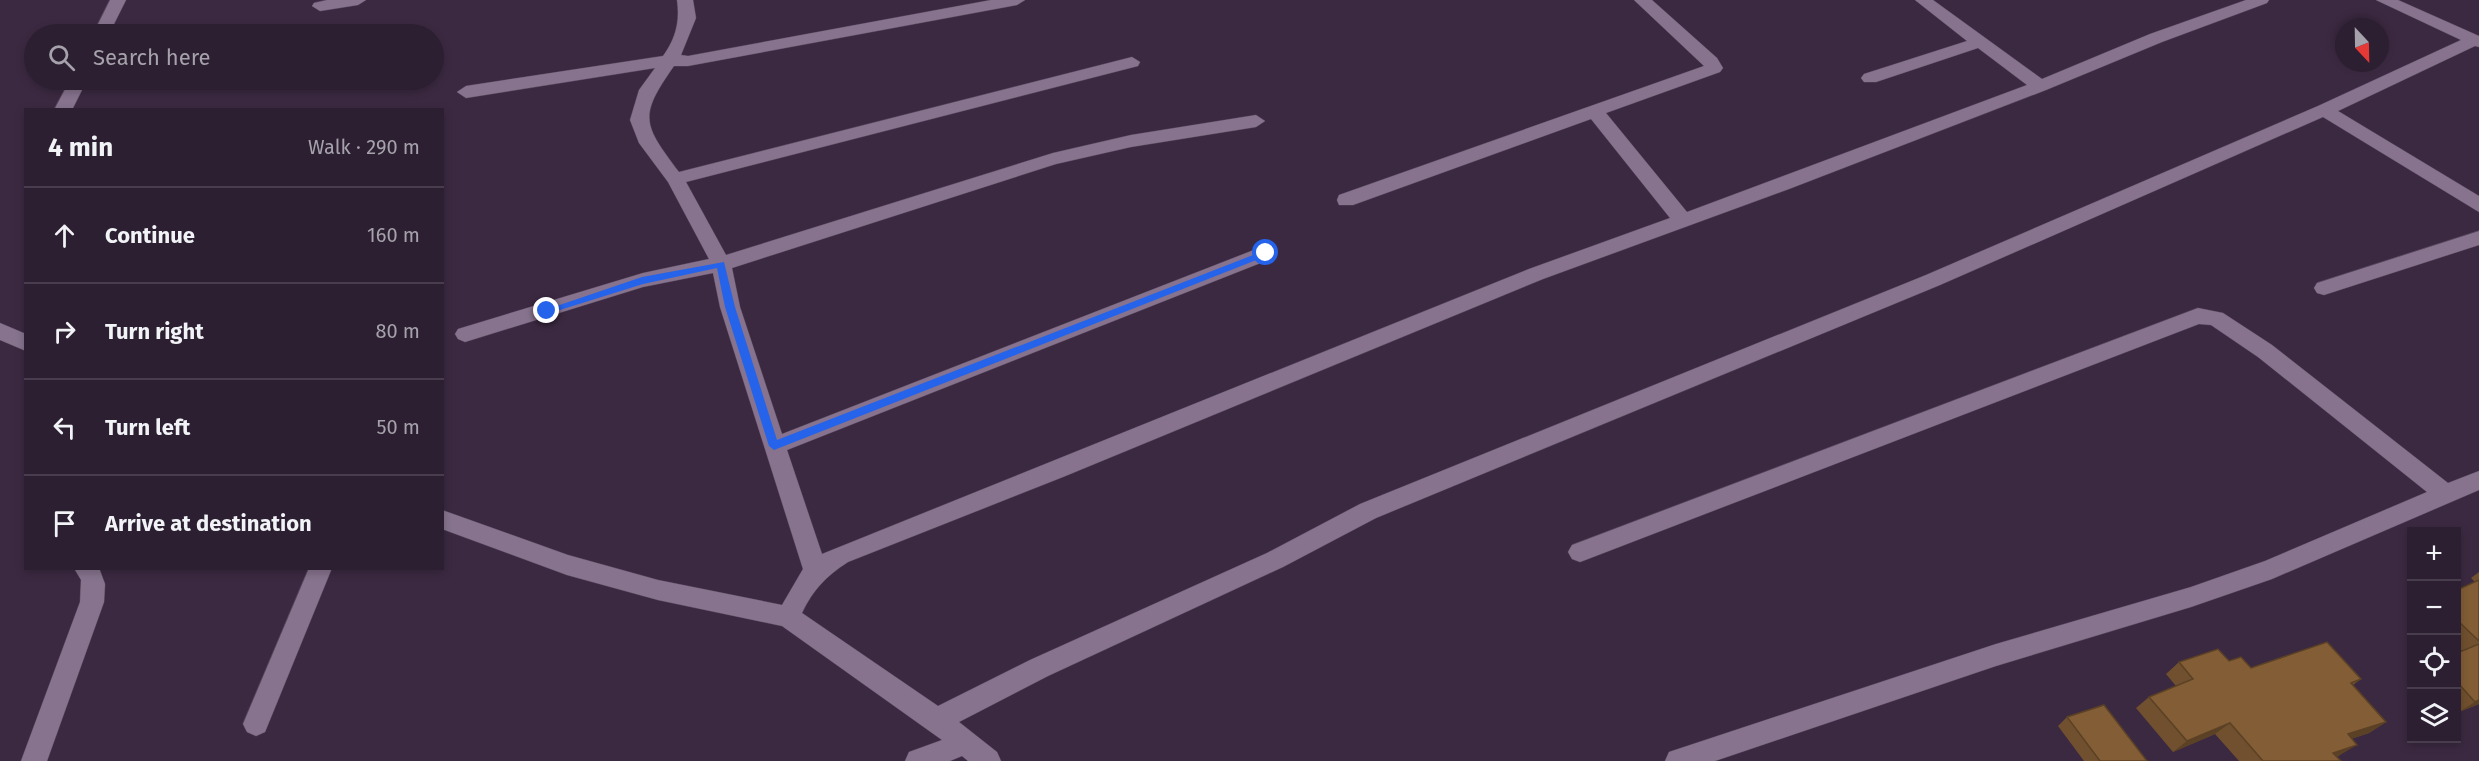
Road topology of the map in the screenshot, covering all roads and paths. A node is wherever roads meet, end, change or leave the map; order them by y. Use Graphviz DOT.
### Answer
graph roads {
  1 [pos="118,0"];
  2 [pos="358,0"];
  3 [pos="685,0"];
  4 [pos="1017,0"];
  5 [pos="1642,0"];
  6 [pos="1923,0"];
  7 [pos="2261,0"];
  8 [pos="2384,0"];
  9 [pos="320,6"];
  10 [pos="106,24"];
  11 [pos="2477,41"];
  12 [pos="1980,42"];
  13 [pos="670,60"];
  14 [pos="1132,62"];
  15 [pos="1870,78"];
  16 [pos="2040,86"];
  17 [pos="73,90"];
  18 [pos="466,92"];
  19 [pos="64,108"];
  20 [pos="2324,110"];
  21 [pos="1595,112"];
  22 [pos="1256,121"];
  23 [pos="675,179"];
  24 [pos="1346,200"];
  25 [pos="2479,205"];
  26 [pos="1684,222"];
  27 [pos="2479,238"];
  28 [pos="1266,253"];
  29 [pos="721,264"];
  30 [pos="2324,288"];
  31 [pos="0,331"];
  32 [pos="465,334"];
  33 [pos="24,342"];
  34 [pos="774,446"];
  35 [pos="2479,480"];
  36 [pos="2444,493"];
  37 [pos="444,520"];
  38 [pos="1580,552"];
  39 [pos="87,570"];
  40 [pos="320,570"];
  41 [pos="815,570"];
  42 [pos="789,617"];
  43 [pos="937,720"];
  44 [pos="256,724"];
  45 [pos="965,743"];
  46 [pos="34,761"];
  47 [pos="918,761"];
  48 [pos="988,761"];
  49 [pos="1678,761"];
  1 -- 10 [label="street"];
  2 -- 9 [label="street"];
  3 -- 13 [label="street"];
  4 -- 13 [label="street"];
  5 -- 21 [label="street"];
  6 -- 12 [label="street"];
  7 -- 16 [label="street"];
  8 -- 11 [label="street"];
  11 -- 20 [label="street"];
  12 -- 15 [label="street"];
  12 -- 16 [label="street"];
  13 -- 18 [label="street"];
  13 -- 23 [label="street"];
  14 -- 23 [label="street"];
  16 -- 26 [label="street"];
  17 -- 19 [label="street"];
  20 -- 25 [label="street"];
  20 -- 43 [label="street"];
  21 -- 24 [label="street"];
  21 -- 26 [label="street"];
  22 -- 29 [label="street"];
  23 -- 29 [label="street"];
  26 -- 41 [label="street"];
  27 -- 30 [label="street"];
  28 -- 34 [label="street"];
  29 -- 32 [label="street"];
  29 -- 34 [label="street"];
  31 -- 33 [label="street"];
  34 -- 41 [label="street"];
  35 -- 36 [label="street"];
  36 -- 38 [label="street"];
  36 -- 49 [label="street"];
  37 -- 42 [label="street"];
  39 -- 46 [label="street"];
  40 -- 44 [label="street"];
  41 -- 42 [label="street"];
  42 -- 43 [label="street"];
  43 -- 45 [label="street"];
  45 -- 47 [label="street"];
  45 -- 48 [label="street"];
}
